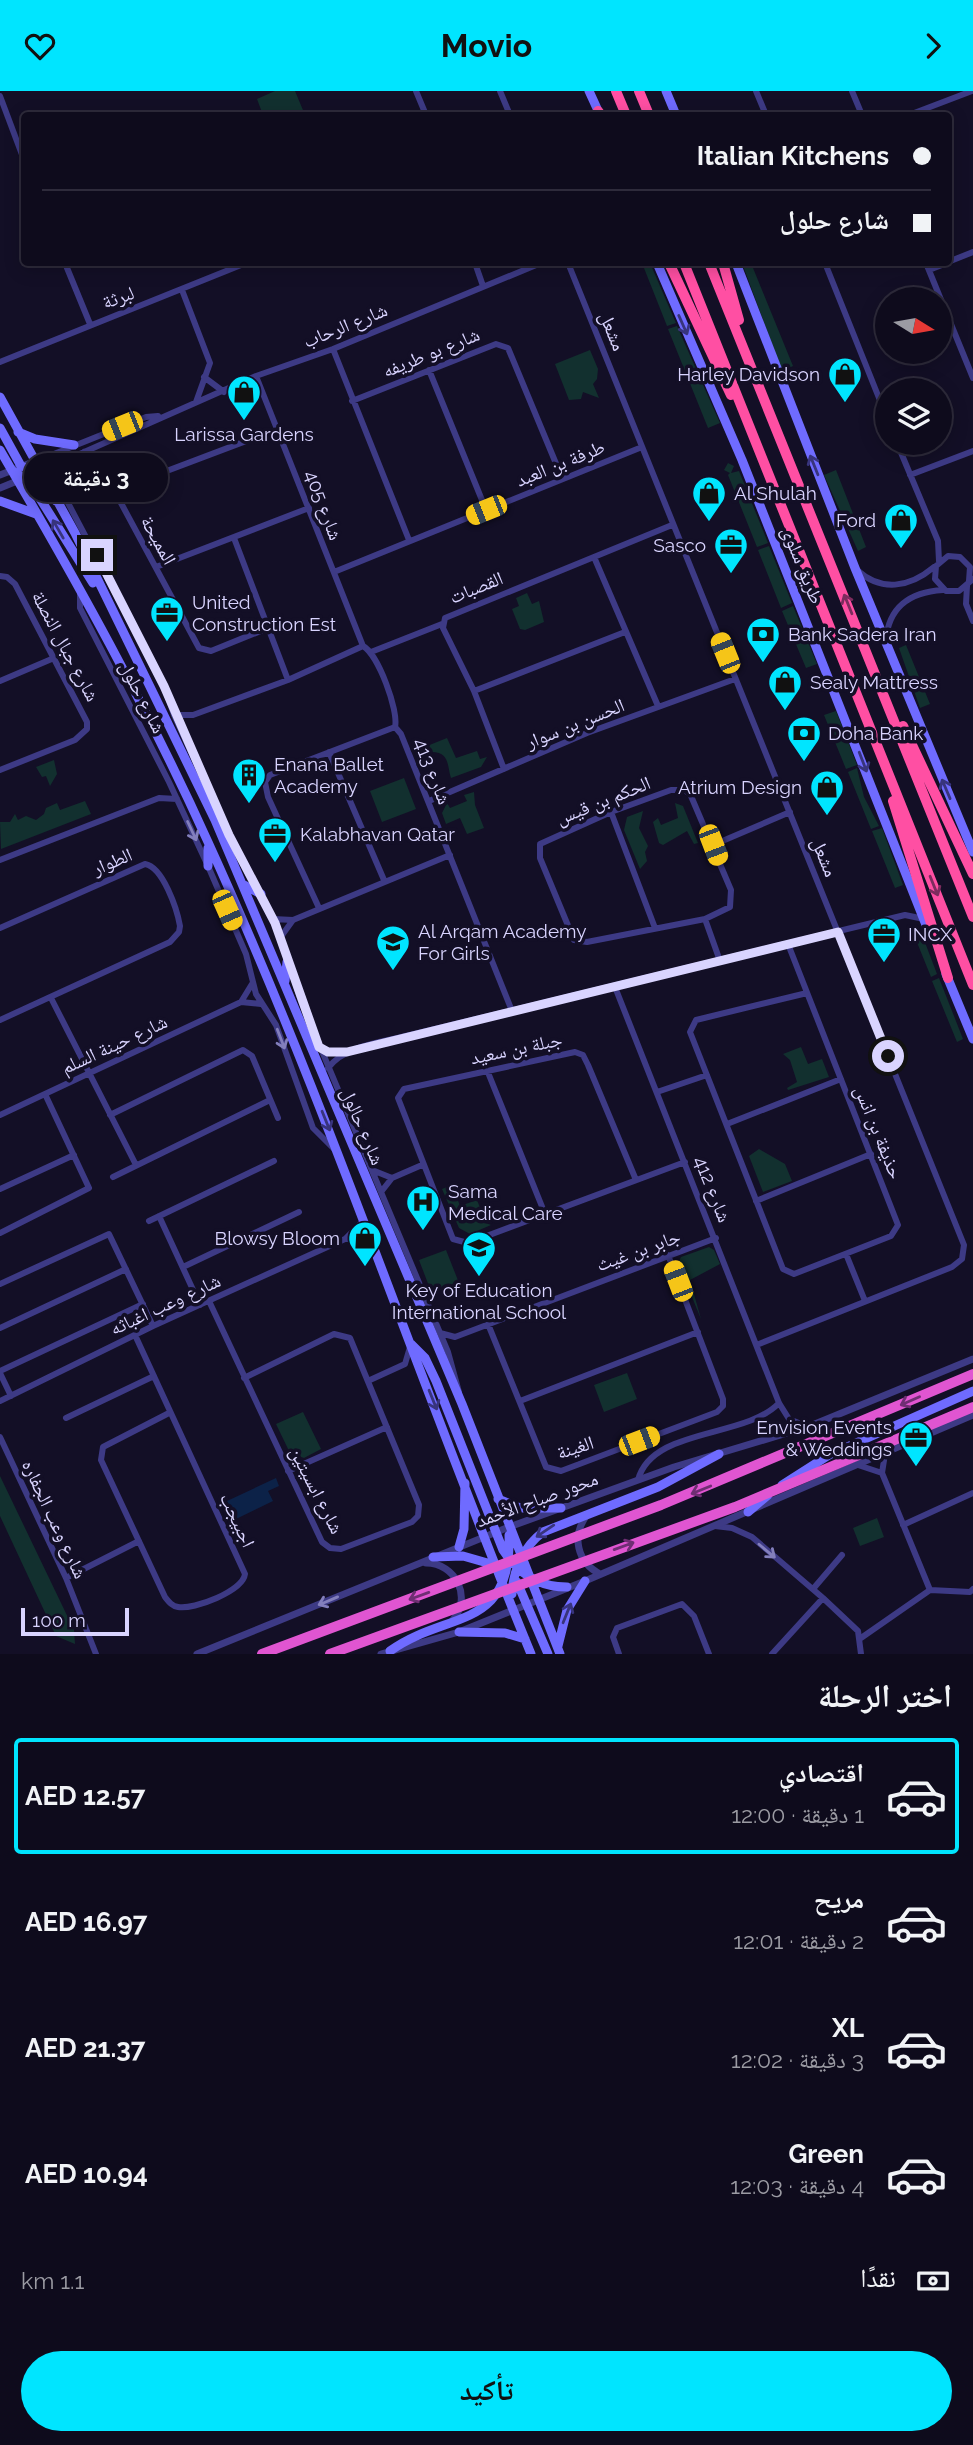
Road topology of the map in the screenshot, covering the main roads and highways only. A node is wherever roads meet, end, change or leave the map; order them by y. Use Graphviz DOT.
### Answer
graph roads {
  1 [pos="589,91"];
  2 [pos="616,91"];
  3 [pos="639,91"];
  4 [pos="666,91"];
  5 [pos="598,112"];
  6 [pos="625,112"];
  7 [pos="648,112"];
  8 [pos="675,112"];
  9 [pos="658,266"];
  10 [pos="671,266"];
  11 [pos="685,266"];
  12 [pos="710,266"];
  13 [pos="724,266"];
  14 [pos="737,266"];
  15 [pos="748,357"];
  16 [pos="0,397"];
  17 [pos="0,428"];
  18 [pos="17,431"];
  19 [pos="752,431"];
  20 [pos="74,445"];
  21 [pos="0,450"];
  22 [pos="64,462"];
  23 [pos="16,468"];
  24 [pos="39,472"];
  25 [pos="22,479"];
  26 [pos="0,501"];
  27 [pos="59,509"];
  28 [pos="36,514"];
  29 [pos="75,533"];
  30 [pos="87,539"];
  31 [pos="110,606"];
  32 [pos="151,684"];
  33 [pos="882,690"];
  34 [pos="168,701"];
  35 [pos="881,754"];
  36 [pos="208,843"];
  37 [pos="973,852"];
  38 [pos="208,866"];
  39 [pos="973,874"];
  40 [pos="244,885"];
  41 [pos="261,894"];
  42 [pos="973,917"];
  43 [pos="287,962"];
  44 [pos="948,978"];
  45 [pos="285,983"];
  46 [pos="973,985"];
  47 [pos="973,1039"];
  48 [pos="356,1155"];
  49 [pos="370,1166"];
  50 [pos="410,1342"];
  51 [pos="973,1374"];
  52 [pos="973,1391"];
  53 [pos="973,1407"];
  54 [pos="719,1454"];
  55 [pos="465,1482"];
  56 [pos="498,1498"];
  57 [pos="561,1508"];
  58 [pos="748,1512"];
  59 [pos="509,1527"];
  60 [pos="491,1534"];
  61 [pos="459,1547"];
  62 [pos="433,1557"];
  63 [pos="521,1559"];
  64 [pos="509,1560"];
  65 [pos="496,1565"];
  66 [pos="513,1574"];
  67 [pos="529,1577"];
  68 [pos="585,1581"];
  69 [pos="504,1585"];
  70 [pos="567,1587"];
  71 [pos="533,1601"];
  72 [pos="513,1610"];
  73 [pos="459,1632"];
  74 [pos="525,1639"];
  75 [pos="559,1651"];
  76 [pos="385,1652"];
  77 [pos="262,1654"];
  78 [pos="330,1654"];
  79 [pos="531,1654"];
  80 [pos="548,1654"];
  1 -- 5 [label="main road"];
  2 -- 6 [label="highway"];
  3 -- 7 [label="highway"];
  4 -- 8 [label="main road"];
  9 -- 44 [label="main road, طريق سلوى, one-way"];
  10 -- 19 [label="highway"];
  11 -- 19 [label="highway, طريق سلوى"];
  12 -- 15 [label="highway, طريق سلوى"];
  13 -- 15 [label="highway"];
  37 -- 14 [label="main road, one-way"];
  33 -- 15 [label="highway, طريق سلوى, one-way"];
  16 -- 18 [label="main road, شارع حالول"];
  17 -- 23 [label="main road"];
  18 -- 20 [label="main road"];
  18 -- 24 [label="main road, شارع حالول"];
  19 -- 35 [label="highway, طريق سلوى"];
  21 -- 23 [label="main road, شارع حالول"];
  22 -- 27 [label="main road"];
  23 -- 24 [label="main road"];
  23 -- 25 [label="main road, شارع حالول"];
  24 -- 27 [label="main road, شارع حالول"];
  25 -- 28 [label="main road, شارع حالول"];
  31 -- 25 [label="main road, one-way"];
  26 -- 28 [label="main road"];
  27 -- 29 [label="main road, شارع حالول"];
  28 -- 36 [label="main road, شارع حالول"];
  29 -- 30 [label="main road"];
  29 -- 31 [label="main road, شارع حالول"];
  31 -- 32 [label="main road, شارع حالول"];
  32 -- 34 [label="main road"];
  32 -- 40 [label="main road, شارع حالول"];
  33 -- 39 [label="highway"];
  33 -- 42 [label="highway, طريق سلوى"];
  35 -- 44 [label="highway"];
  35 -- 46 [label="highway, طريق سلوى, one-way"];
  36 -- 38 [label="main road"];
  36 -- 50 [label="main road, شارع حالول, one-way"];
  40 -- 41 [label="main road"];
  40 -- 45 [label="main road, شارع حالول"];
  43 -- 45 [label="main road"];
  44 -- 47 [label="main road, طريق سلوى"];
  45 -- 48 [label="main road, شارع حالول"];
  48 -- 49 [label="main road"];
  48 -- 56 [label="main road, شارع حالول"];
  50 -- 55 [label="main road, شارع حالول, one-way"];
  50 -- 60 [label="main road"];
  51 -- 77 [label="highway, one-way, bridge"];
  52 -- 58 [label="main road"];
  78 -- 53 [label="highway, one-way, bridge"];
  54 -- 63 [label="main road, one-way"];
  55 -- 60 [label="main road, شارع حالول"];
  55 -- 61 [label="main road"];
  56 -- 57 [label="main road"];
  56 -- 59 [label="main road, شارع حالول"];
  59 -- 63 [label="main road, شارع حالول"];
  59 -- 64 [label="main road"];
  60 -- 64 [label="main road"];
  60 -- 65 [label="main road, شارع حالول"];
  62 -- 65 [label="main road"];
  63 -- 66 [label="main road"];
  63 -- 67 [label="main road, شارع حالول"];
  64 -- 66 [label="main road"];
  65 -- 66 [label="main road"];
  65 -- 69 [label="main road, شارع حالول"];
  66 -- 67 [label="main road"];
  66 -- 69 [label="main road"];
  66 -- 71 [label="main road"];
  66 -- 72 [label="main road"];
  67 -- 70 [label="main road"];
  67 -- 71 [label="main road, شارع حالول"];
  75 -- 68 [label="main road, one-way"];
  69 -- 72 [label="main road, شارع حالول"];
  69 -- 76 [label="main road"];
  71 -- 75 [label="main road, شارع حالول"];
  71 -- 80 [label="main road"];
  72 -- 74 [label="main road, شارع حالول"];
  73 -- 74 [label="main road"];
  74 -- 79 [label="main road, شارع حالول"];
}
